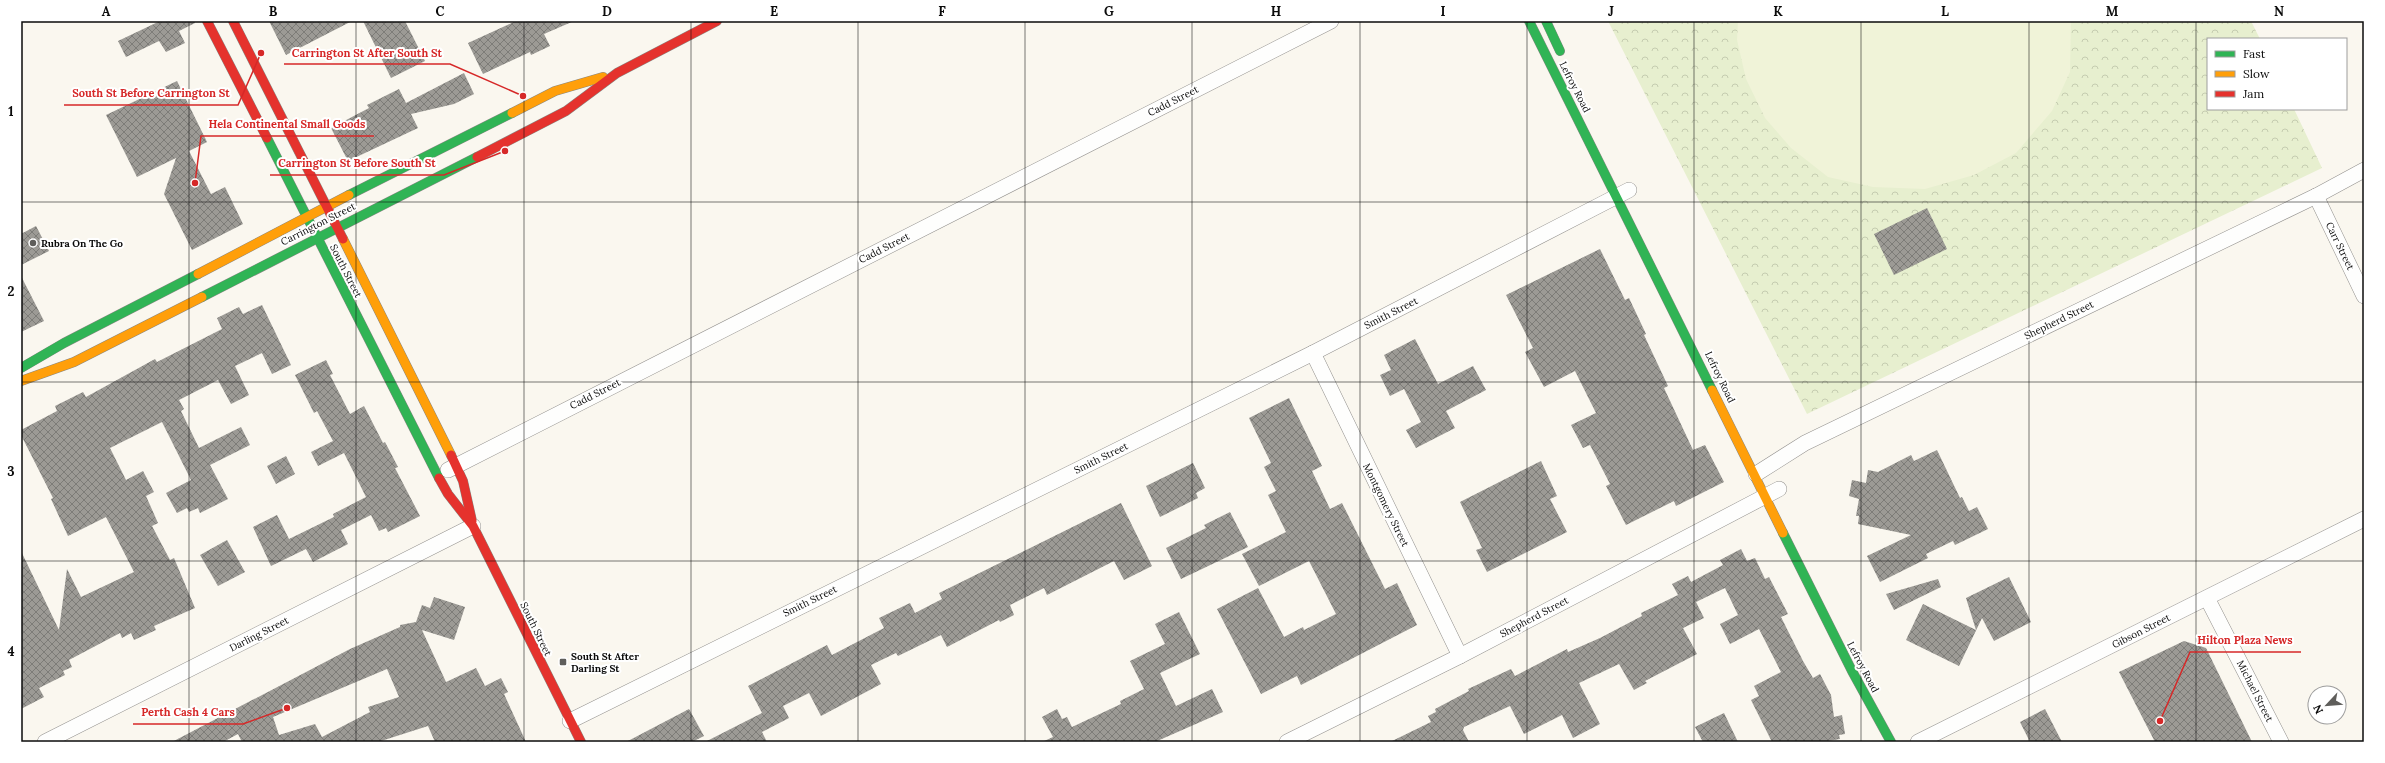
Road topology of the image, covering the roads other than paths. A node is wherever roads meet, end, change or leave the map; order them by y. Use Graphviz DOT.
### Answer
graph roads {
  1 [pos="207,21"];
  2 [pos="233,21"];
  3 [pos="717,21"];
  4 [pos="1331,21"];
  5 [pos="1529,21"];
  6 [pos="1546,21"];
  7 [pos="1563,57"];
  8 [pos="617,73"];
  9 [pos="2364,170"];
  10 [pos="1626,192"];
  11 [pos="2316,196"];
  12 [pos="327,206"];
  13 [pos="306,218"];
  14 [pos="338,226"];
  15 [pos="316,238"];
  16 [pos="2364,296"];
  17 [pos="1313,353"];
  18 [pos="21,368"];
  19 [pos="21,381"];
  20 [pos="456,466"];
  21 [pos="1763,467"];
  22 [pos="438,476"];
  23 [pos="1777,495"];
  24 [pos="2364,519"];
  25 [pos="473,526"];
  26 [pos="2207,598"];
  27 [pos="1460,656"];
  28 [pos="570,721"];
  29 [pos="44,742"];
  30 [pos="581,742"];
  31 [pos="1287,742"];
  32 [pos="1891,742"];
  33 [pos="1918,742"];
  34 [pos="2281,742"];
  1 -- 13 [label="main road, South Street"];
  2 -- 12 [label="main road, South Street"];
  3 -- 8 [label="main road, Carrington Street"];
  4 -- 20 [label="street, Cadd Street"];
  5 -- 10 [label="main road, Lefroy Road"];
  6 -- 7 [label="main road, Lefroy Road"];
  8 -- 12 [label="main road, Carrington Street"];
  8 -- 14 [label="main road, Carrington Street"];
  9 -- 11 [label="street, Shepherd Street"];
  10 -- 17 [label="street, Smith Street"];
  10 -- 21 [label="main road, Lefroy Road"];
  11 -- 16 [label="street, Carr Street"];
  11 -- 21 [label="street, Shepherd Street"];
  12 -- 13 [label="main road, Carrington Street"];
  12 -- 14 [label="main road, South Street"];
  13 -- 15 [label="main road, South Street"];
  13 -- 18 [label="main road, Carrington Street"];
  14 -- 15 [label="main road, Carrington Street"];
  14 -- 20 [label="main road, South Street"];
  15 -- 19 [label="main road, Carrington Street"];
  15 -- 22 [label="main road, South Street"];
  17 -- 27 [label="street, Montgomery Street"];
  17 -- 28 [label="street, Smith Street"];
  20 -- 22 [label="street, Cadd Street"];
  20 -- 25 [label="main road, South Street"];
  21 -- 23 [label="main road, Lefroy Road"];
  21 -- 23 [label="main road, Lefroy Road"];
  22 -- 25 [label="main road, South Street"];
  23 -- 27 [label="street, Shepherd Street"];
  23 -- 32 [label="main road, Lefroy Road"];
  24 -- 26 [label="street, Gibson Street"];
  25 -- 28 [label="main road, South Street"];
  25 -- 29 [label="street, Darling Street"];
  26 -- 33 [label="street, Gibson Street"];
  26 -- 34 [label="street, Michael Street"];
  27 -- 31 [label="street, Shepherd Street"];
  28 -- 30 [label="main road, South Street"];
}
